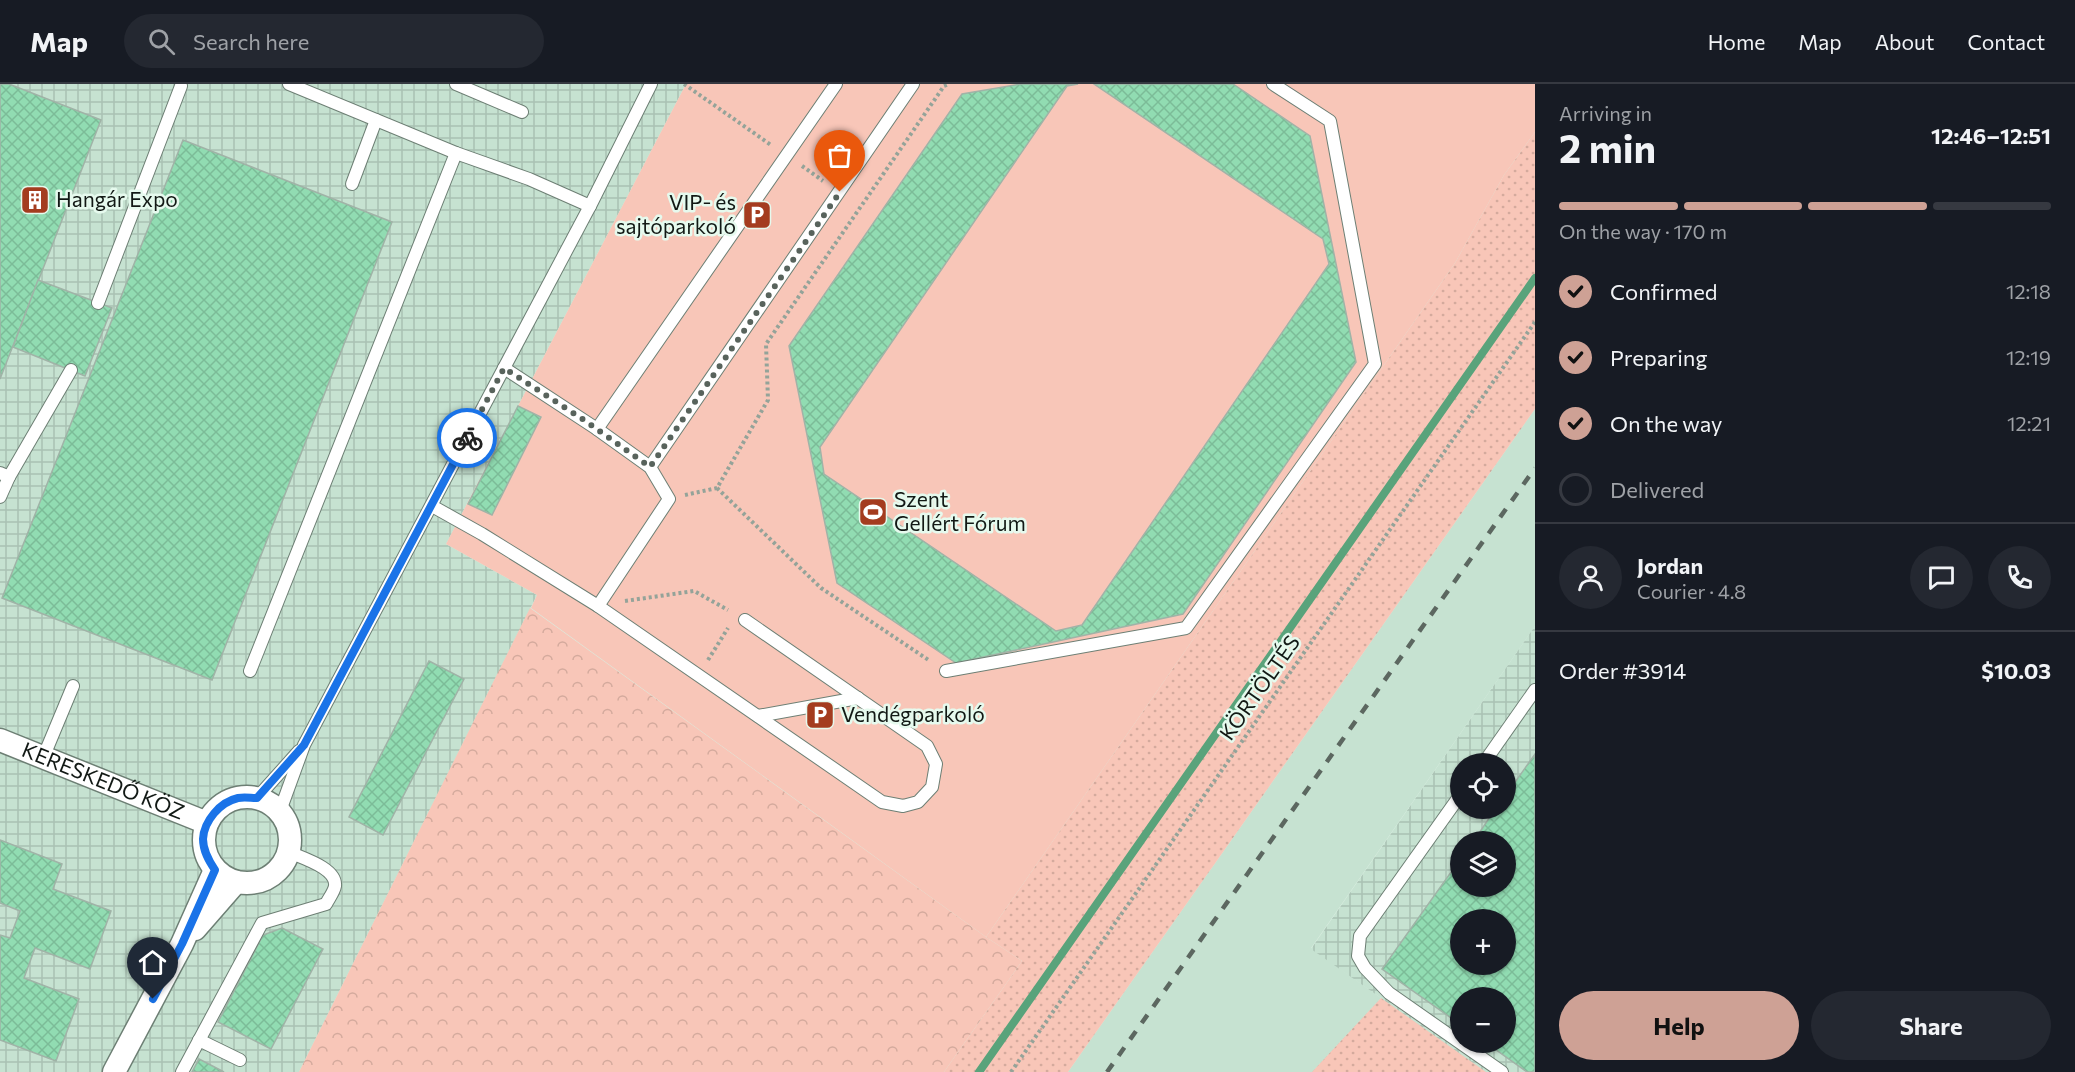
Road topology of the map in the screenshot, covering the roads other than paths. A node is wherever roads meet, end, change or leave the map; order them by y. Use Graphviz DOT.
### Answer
graph roads {
  1 [pos="289,84"];
  2 [pos="456,84"];
  3 [pos="651,84"];
  4 [pos="836,84"];
  5 [pos="914,84"];
  6 [pos="1273,84"];
  7 [pos="182,85"];
  8 [pos="522,112"];
  9 [pos="376,120"];
  10 [pos="456,153"];
  11 [pos="352,184"];
  12 [pos="590,206"];
  13 [pos="98,303"];
  14 [pos="504,368"];
  15 [pos="71,370"];
  16 [pos="597,429"];
  17 [pos="650,467"];
  18 [pos="4,475"];
  19 [pos="0,497"];
  20 [pos="432,506"];
  21 [pos="598,606"];
  22 [pos="741,618"];
  23 [pos="250,672"];
  24 [pos="946,672"];
  25 [pos="73,686"];
  26 [pos="1535,690"];
  27 [pos="858,698"];
  28 [pos="758,716"];
  29 [pos="0,740"];
  30 [pos="304,745"];
  31 [pos="1491,753"];
  32 [pos="43,758"];
  33 [pos="257,798"];
  34 [pos="1450,809"];
  35 [pos="280,811"];
  36 [pos="207,823"];
  37 [pos="289,852"];
  38 [pos="215,870"];
  39 [pos="236,882"];
  40 [pos="182,944"];
  41 [pos="199,1040"];
  42 [pos="240,1060"];
  43 [pos="114,1072"];
  44 [pos="182,1072"];
  45 [pos="1502,1072"];
  1 -- 9 [label="lane"];
  2 -- 8 [label="lane"];
  3 -- 12 [label="lane"];
  4 -- 16 [label="lane"];
  5 -- 17 [label="lane"];
  6 -- 24 [label="lane"];
  7 -- 13 [label="lane"];
  9 -- 10 [label="lane"];
  9 -- 11 [label="lane"];
  10 -- 12 [label="lane"];
  10 -- 23 [label="lane"];
  12 -- 14 [label="lane"];
  14 -- 16 [label="lane"];
  14 -- 20 [label="lane"];
  15 -- 18 [label="lane"];
  16 -- 17 [label="lane"];
  17 -- 21 [label="lane"];
  18 -- 19 [label="lane"];
  20 -- 21 [label="lane"];
  20 -- 30 [label="lane"];
  21 -- 28 [label="lane"];
  22 -- 27 [label="lane"];
  25 -- 32 [label="lane"];
  26 -- 31 [label="lane"];
  27 -- 28 [label="lane"];
  27 -- 28 [label="lane"];
  29 -- 32 [label="street, KERESKEDŐ KÖZ"];
  30 -- 33 [label="lane"];
  30 -- 35 [label="lane"];
  32 -- 36 [label="street, KERESKEDŐ KÖZ"];
  33 -- 35 [label="street"];
  33 -- 36 [label="street"];
  34 -- 45 [label="lane"];
  35 -- 37 [label="street"];
  36 -- 38 [label="street"];
  37 -- 39 [label="street"];
  37 -- 41 [label="lane"];
  38 -- 39 [label="street"];
  38 -- 40 [label="street"];
  39 -- 40 [label="street"];
  40 -- 43 [label="street"];
  41 -- 42 [label="lane"];
  41 -- 44 [label="lane"];
}
